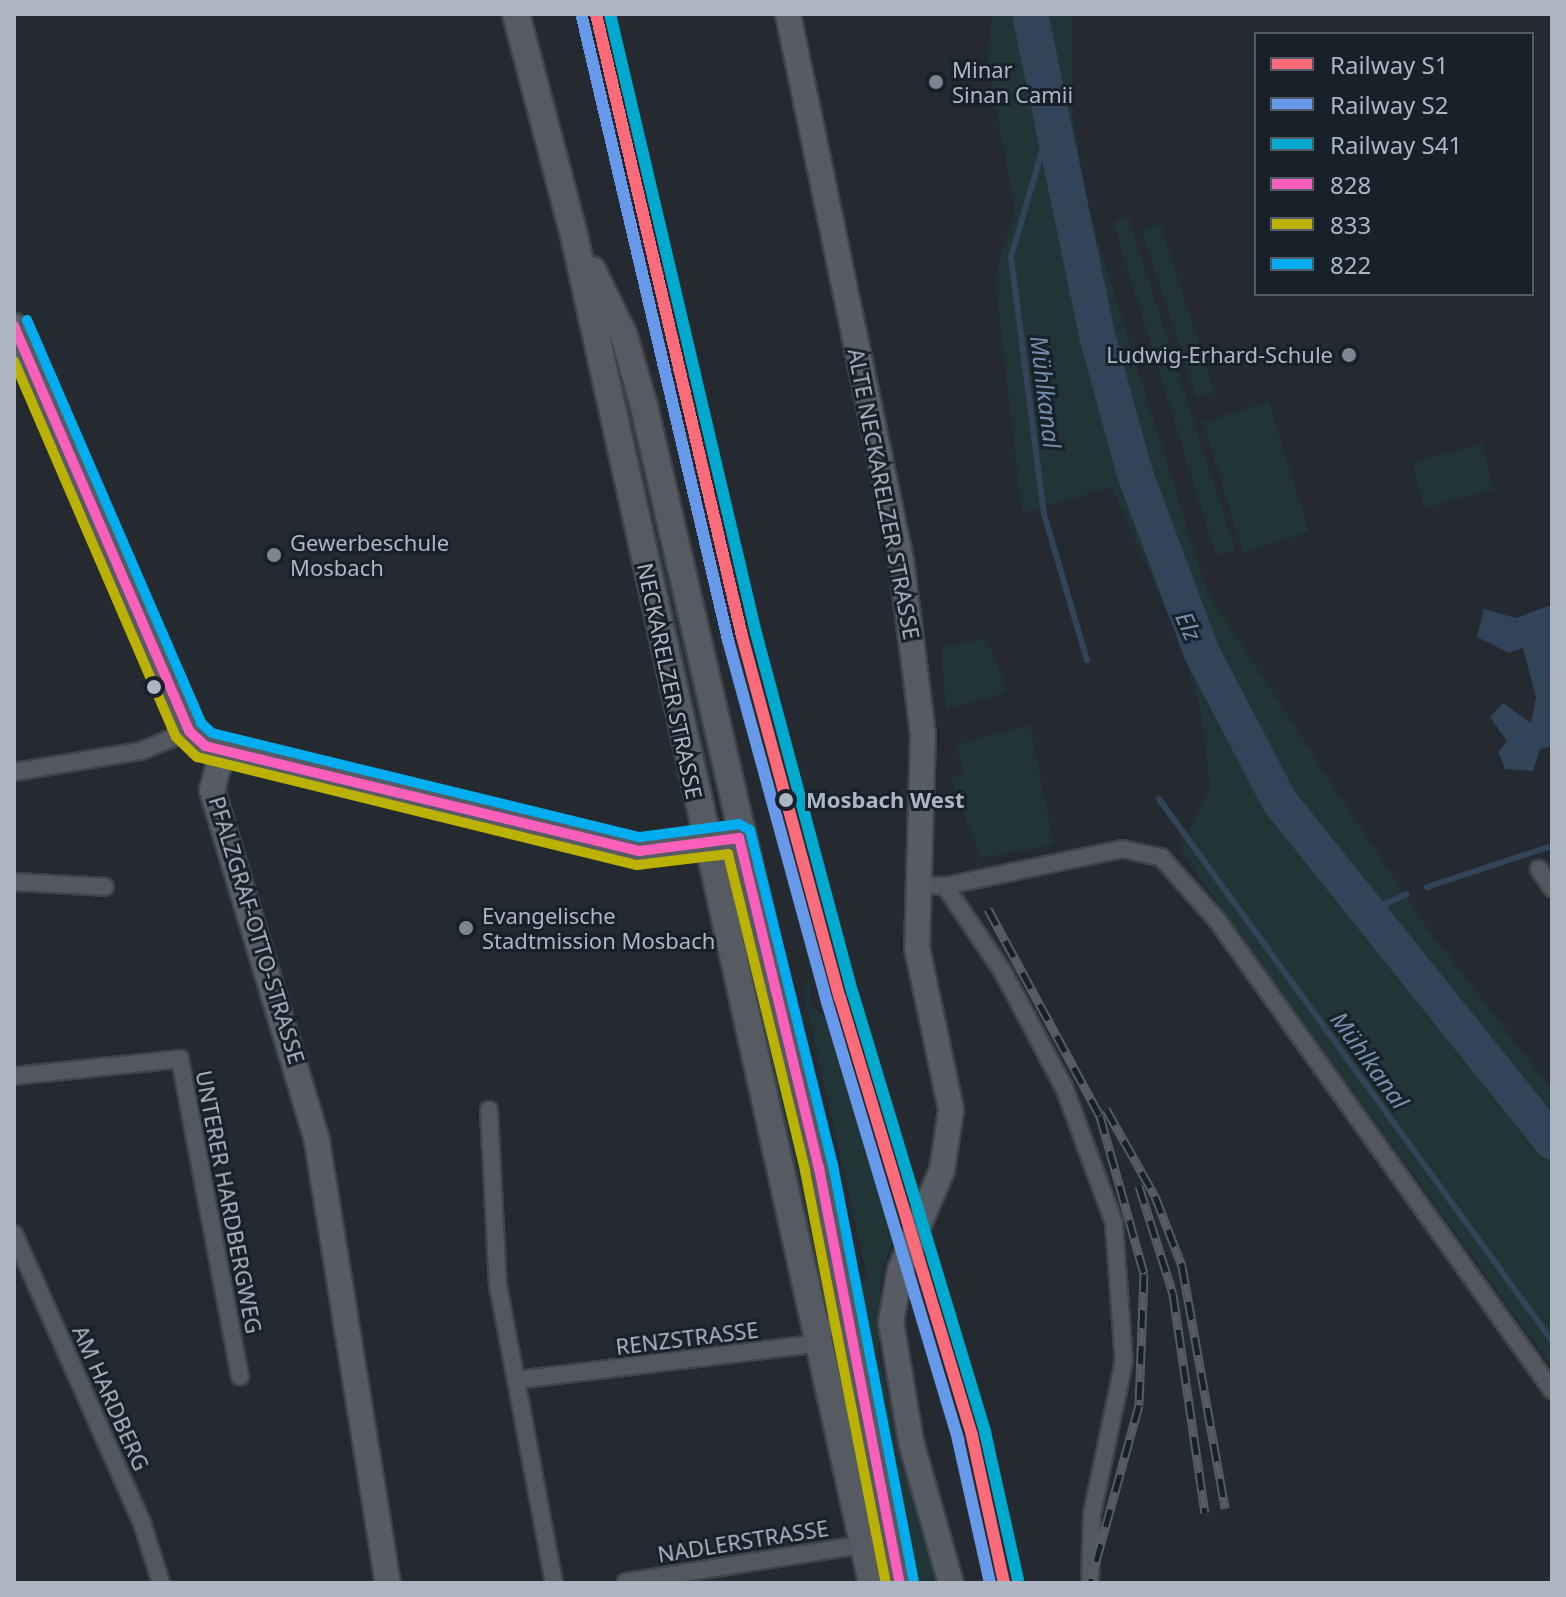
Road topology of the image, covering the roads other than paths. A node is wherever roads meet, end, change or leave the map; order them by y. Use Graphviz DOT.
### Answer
graph roads {
  1 [pos="516,14"];
  2 [pos="788,14"];
  3 [pos="573,231"];
  4 [pos="14,326"];
  5 [pos="189,731"];
  6 [pos="222,753"];
  7 [pos="14,772"];
  8 [pos="739,838"];
  9 [pos="706,844"];
  10 [pos="1539,869"];
  11 [pos="14,882"];
  12 [pos="917,885"];
  13 [pos="945,886"];
  14 [pos="105,887"];
  15 [pos="1552,888"];
  16 [pos="14,1076"];
  17 [pos="489,1110"];
  18 [pos="14,1234"];
  19 [pos="848,1308"];
  20 [pos="822,1337"];
  21 [pos="240,1376"];
  22 [pos="516,1380"];
  23 [pos="1552,1390"];
  24 [pos="866,1544"];
  25 [pos="626,1582"];
  26 [pos="161,1583"];
  27 [pos="388,1583"];
  28 [pos="554,1583"];
  29 [pos="872,1583"];
  30 [pos="900,1583"];
  31 [pos="951,1583"];
  32 [pos="1090,1583"];
  1 -- 3 [label="main road, NECKARELZER STRASSE"];
  2 -- 12 [label="street, ALTE NECKARELZER STRASSE"];
  3 -- 8 [label="main road"];
  3 -- 9 [label="main road, NECKARELZER STRASSE"];
  4 -- 5 [label="street"];
  5 -- 6 [label="street"];
  5 -- 7 [label="street"];
  6 -- 9 [label="street"];
  6 -- 27 [label="street, PFALZGRAF-OTTO-STRASSE"];
  8 -- 9 [label="street"];
  8 -- 19 [label="main road"];
  9 -- 20 [label="main road, NECKARELZER STRASSE"];
  10 -- 15 [label="street"];
  11 -- 14 [label="street"];
  12 -- 13 [label="street"];
  12 -- 31 [label="street, ALTE NECKARELZER STRASSE"];
  13 -- 23 [label="street"];
  13 -- 32 [label="street"];
  16 -- 21 [label="street, UNTERER HARDBERGWEG"];
  17 -- 22 [label="street"];
  18 -- 26 [label="street, AM HARDBERG"];
  19 -- 20 [label="street"];
  19 -- 30 [label="main road"];
  20 -- 22 [label="street, RENZSTRASSE"];
  20 -- 24 [label="main road, NECKARELZER STRASSE"];
  22 -- 28 [label="street"];
  24 -- 25 [label="street, NADLERSTRASSE"];
  24 -- 29 [label="main road, NECKARELZER STRASSE"];
}
